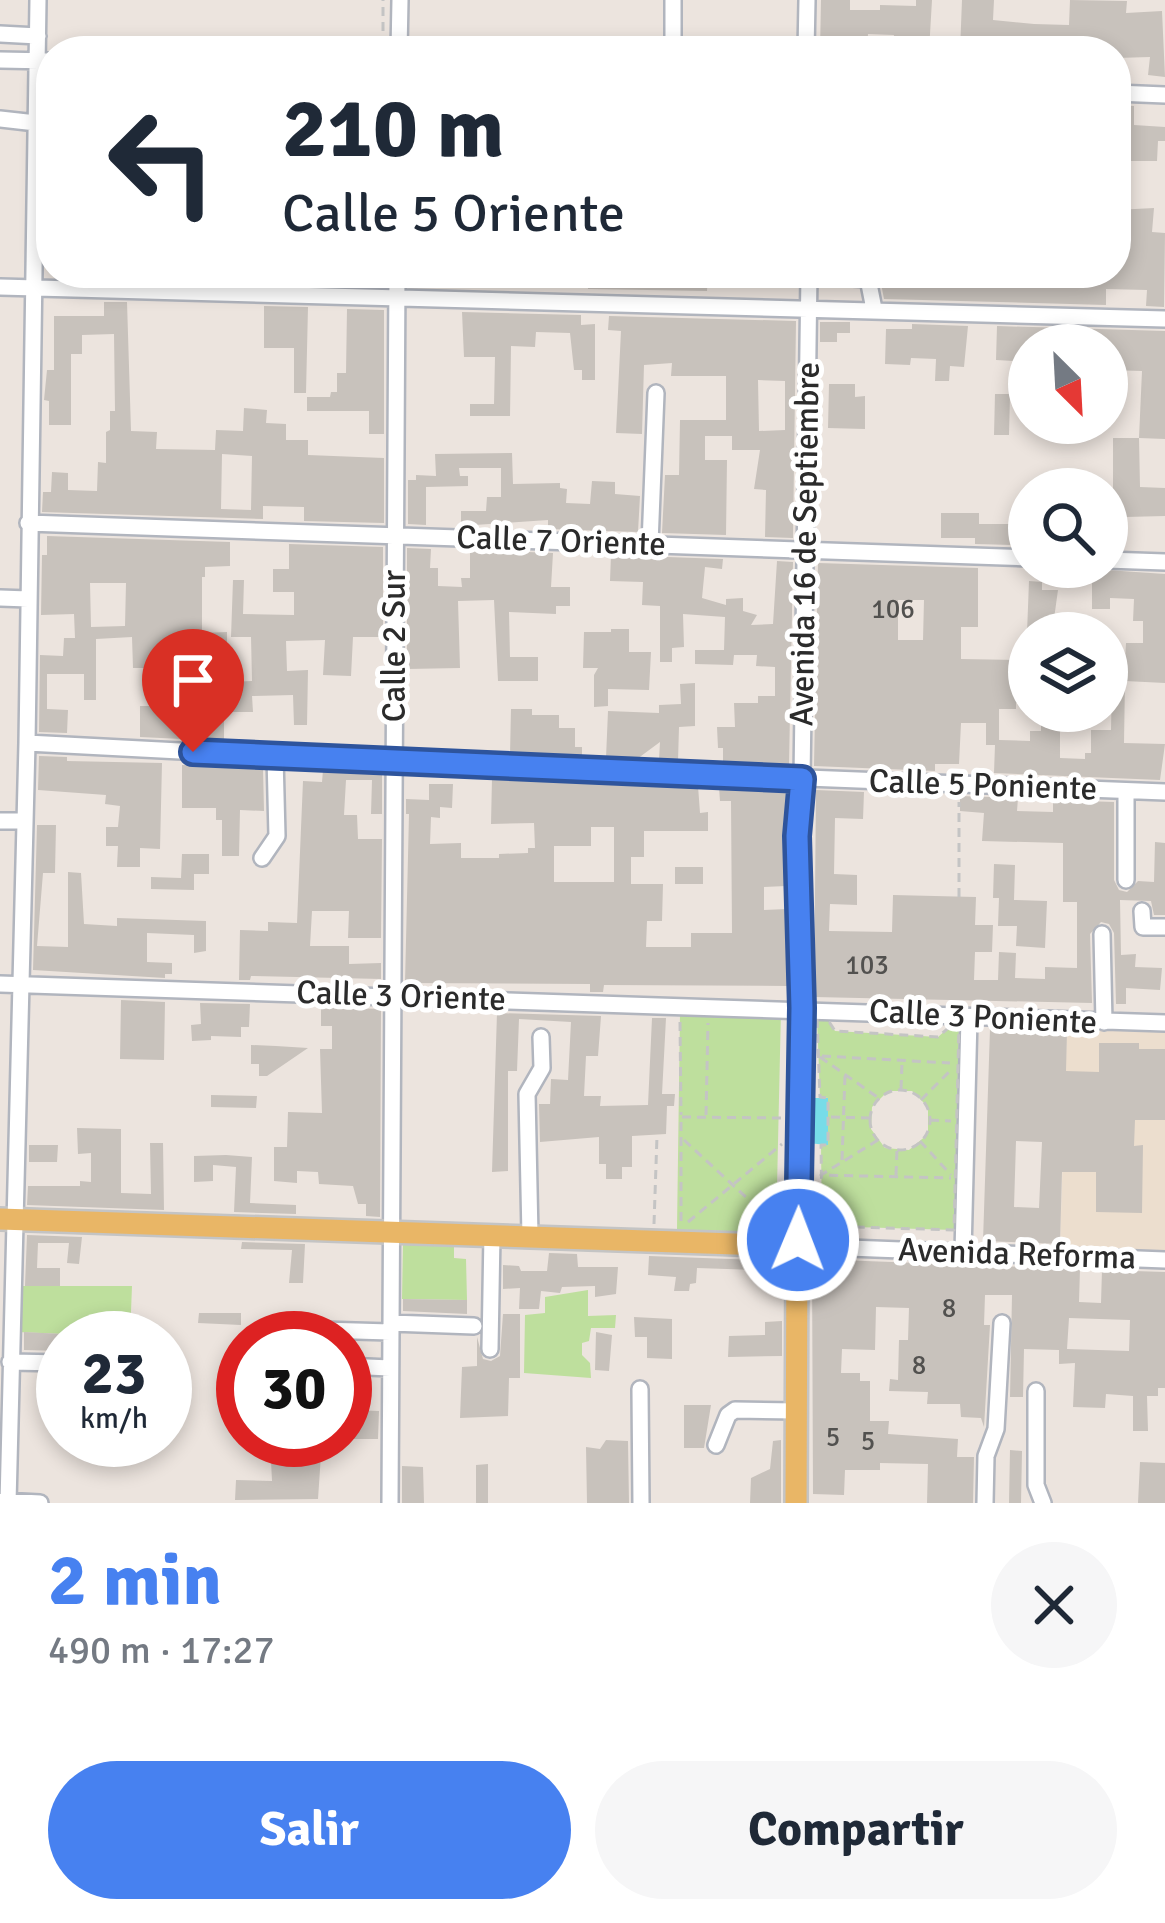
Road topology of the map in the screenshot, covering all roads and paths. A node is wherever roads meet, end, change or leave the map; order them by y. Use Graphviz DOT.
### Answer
graph roads {
  1 [pos="38,0"];
  2 [pos="383,0"];
  3 [pos="400,0"];
  4 [pos="673,0"];
  5 [pos="808,0"];
  6 [pos="0,34"];
  7 [pos="383,34"];
  8 [pos="38,36"];
  9 [pos="399,36"];
  10 [pos="674,36"];
  11 [pos="807,36"];
  12 [pos="0,60"];
  13 [pos="36,61"];
  14 [pos="1131,94"];
  15 [pos="1165,95"];
  16 [pos="0,119"];
  17 [pos="36,123"];
  18 [pos="0,287"];
  19 [pos="33,288"];
  20 [pos="397,288"];
  21 [pos="813,288"];
  22 [pos="870,288"];
  23 [pos="397,297"];
  24 [pos="809,307"];
  25 [pos="874,309"];
  26 [pos="1165,319"];
  27 [pos="656,393"];
  28 [pos="28,523"];
  29 [pos="395,536"];
  30 [pos="650,544"];
  31 [pos="805,550"];
  32 [pos="1008,557"];
  33 [pos="1128,561"];
  34 [pos="1165,562"];
  35 [pos="0,598"];
  36 [pos="28,599"];
  37 [pos="27,743"];
  38 [pos="275,756"];
  39 [pos="394,762"];
  40 [pos="802,779"];
  41 [pos="959,782"];
  42 [pos="1126,791"];
  43 [pos="1165,792"];
  44 [pos="0,821"];
  45 [pos="25,821"];
  46 [pos="262,858"];
  47 [pos="1126,880"];
  48 [pos="959,897"];
  49 [pos="1142,911"];
  50 [pos="1165,927"];
  51 [pos="1102,934"];
  52 [pos="0,984"];
  53 [pos="19,985"];
  54 [pos="393,995"];
  55 [pos="680,1005"];
  56 [pos="709,1006"];
  57 [pos="802,1008"];
  58 [pos="968,1018"];
  59 [pos="1104,1022"];
  60 [pos="1165,1023"];
  61 [pos="542,1037"];
  62 [pos="818,1056"];
  63 [pos="902,1060"];
  64 [pos="958,1063"];
  65 [pos="845,1075"];
  66 [pos="901,1091"];
  67 [pos="880,1099"];
  68 [pos="921,1100"];
  69 [pos="680,1117"];
  70 [pos="706,1117"];
  71 [pos="828,1117"];
  72 [pos="783,1118"];
  73 [pos="844,1118"];
  74 [pos="872,1118"];
  75 [pos="928,1120"];
  76 [pos="956,1121"];
  77 [pos="657,1136"];
  78 [pos="681,1137"];
  79 [pos="878,1140"];
  80 [pos="920,1141"];
  81 [pos="784,1143"];
  82 [pos="896,1149"];
  83 [pos="842,1162"];
  84 [pos="821,1174"];
  85 [pos="896,1177"];
  86 [pos="955,1179"];
  87 [pos="733,1185"];
  88 [pos="6,1220"];
  89 [pos="775,1224"];
  90 [pos="393,1234"];
  91 [pos="492,1234"];
  92 [pos="654,1235"];
  93 [pos="530,1236"];
  94 [pos="797,1246"];
  95 [pos="963,1252"];
  96 [pos="1165,1260"];
  97 [pos="1002,1323"];
  98 [pos="474,1326"];
  99 [pos="372,1328"];
  100 [pos="391,1328"];
  101 [pos="490,1349"];
  102 [pos="10,1362"];
  103 [pos="36,1362"];
  104 [pos="372,1367"];
  105 [pos="390,1368"];
  106 [pos="640,1389"];
  107 [pos="1036,1391"];
  108 [pos="796,1411"];
  109 [pos="716,1445"];
  110 [pos="5,1502"];
  111 [pos="40,1503"];
  112 [pos="390,1503"];
  113 [pos="640,1503"];
  114 [pos="796,1503"];
  115 [pos="985,1503"];
  116 [pos="1043,1503"];
  1 -- 8 [label="street"];
  2 -- 7 [label="path"];
  3 -- 9 [label="street"];
  4 -- 10 [label="street"];
  5 -- 11 [label="street"];
  6 -- 8 [label="street"];
  12 -- 13 [label="street"];
  14 -- 15 [label="street"];
  16 -- 17 [label="street"];
  17 -- 19 [label="street"];
  18 -- 19 [label="street"];
  19 -- 23 [label="street"];
  19 -- 28 [label="street"];
  20 -- 23 [label="street, Calle 2 Sur"];
  21 -- 24 [label="street, Avenida 16 de Septiembre"];
  22 -- 25 [label="street"];
  23 -- 24 [label="street"];
  23 -- 29 [label="street, Calle 2 Sur"];
  24 -- 25 [label="street"];
  24 -- 31 [label="street, Avenida 16 de Septiembre"];
  25 -- 26 [label="street"];
  27 -- 30 [label="street"];
  28 -- 29 [label="street, Calle 7 Oriente"];
  28 -- 36 [label="street"];
  29 -- 30 [label="street, Calle 7 Oriente"];
  29 -- 39 [label="street, Calle 2 Sur"];
  30 -- 31 [label="street, Calle 7 Oriente"];
  31 -- 32 [label="street, Calle 7 Oriente"];
  31 -- 40 [label="street, Avenida 16 de Septiembre"];
  33 -- 34 [label="street"];
  35 -- 36 [label="street"];
  36 -- 37 [label="street"];
  37 -- 38 [label="street, Calle 5 Poniente"];
  37 -- 45 [label="street"];
  38 -- 39 [label="street, Calle 5 Poniente"];
  38 -- 46 [label="street"];
  39 -- 40 [label="street, Calle 5 Poniente"];
  39 -- 54 [label="street, Calle 2 Sur"];
  40 -- 41 [label="street, Calle 5 Poniente"];
  40 -- 57 [label="street, Avenida 16 de Septiembre"];
  41 -- 42 [label="street, Calle 5 Poniente"];
  41 -- 48 [label="path"];
  42 -- 43 [label="street, Calle 5 Poniente"];
  42 -- 47 [label="street"];
  44 -- 45 [label="street"];
  45 -- 53 [label="street"];
  49 -- 50 [label="street"];
  51 -- 59 [label="street"];
  52 -- 53 [label="street, Calle 3 Oriente"];
  53 -- 54 [label="street, Calle 3 Oriente"];
  53 -- 88 [label="street"];
  54 -- 55 [label="street, Calle 3 Oriente"];
  54 -- 90 [label="street, Calle 2 Sur"];
  55 -- 56 [label="street, Calle 3 Oriente"];
  55 -- 69 [label="path"];
  56 -- 57 [label="street, Calle 3 Oriente"];
  56 -- 70 [label="path"];
  57 -- 58 [label="street, Calle 3 Poniente"];
  57 -- 94 [label="street, Avenida 16 de Septiembre"];
  58 -- 59 [label="street, Calle 3 Poniente"];
  58 -- 95 [label="street"];
  59 -- 60 [label="street, Calle 3 Poniente"];
  61 -- 93 [label="street"];
  62 -- 63 [label="path"];
  62 -- 64 [label="path"];
  62 -- 65 [label="path"];
  62 -- 71 [label="path"];
  63 -- 64 [label="path"];
  63 -- 66 [label="path"];
  64 -- 68 [label="path"];
  64 -- 76 [label="path"];
  65 -- 67 [label="path"];
  65 -- 73 [label="path"];
  66 -- 67 [label="path"];
  66 -- 68 [label="path"];
  67 -- 74 [label="path"];
  68 -- 75 [label="path"];
  69 -- 70 [label="path"];
  69 -- 78 [label="path"];
  70 -- 72 [label="path"];
  71 -- 73 [label="path"];
  71 -- 84 [label="path"];
  73 -- 74 [label="path"];
  73 -- 83 [label="path"];
  74 -- 79 [label="path"];
  75 -- 76 [label="path"];
  75 -- 80 [label="path"];
  76 -- 86 [label="path"];
  77 -- 92 [label="path"];
  78 -- 87 [label="path"];
  78 -- 87 [label="path"];
  79 -- 82 [label="path"];
  79 -- 83 [label="path"];
  80 -- 82 [label="path"];
  80 -- 86 [label="path"];
  81 -- 87 [label="path"];
  82 -- 85 [label="path"];
  83 -- 84 [label="path"];
  84 -- 85 [label="path"];
  84 -- 86 [label="path"];
  85 -- 86 [label="path"];
  87 -- 89 [label="path"];
  88 -- 90 [label="main road"];
  88 -- 102 [label="street"];
  90 -- 91 [label="main road"];
  90 -- 100 [label="street, Calle 2 Sur"];
  91 -- 93 [label="main road"];
  91 -- 101 [label="street"];
  93 -- 94 [label="main road"];
  94 -- 95 [label="street, Avenida Reforma"];
  94 -- 108 [label="main road"];
  95 -- 96 [label="street, Avenida Reforma"];
  97 -- 115 [label="street"];
  98 -- 100 [label="street"];
  99 -- 100 [label="street"];
  100 -- 105 [label="street, Calle 2 Sur"];
  102 -- 103 [label="street"];
  102 -- 110 [label="street"];
  104 -- 105 [label="street"];
  105 -- 112 [label="street, Calle 2 Sur"];
  106 -- 113 [label="street"];
  107 -- 116 [label="street"];
  108 -- 109 [label="street"];
  108 -- 114 [label="main road"];
  110 -- 111 [label="street"];
}
